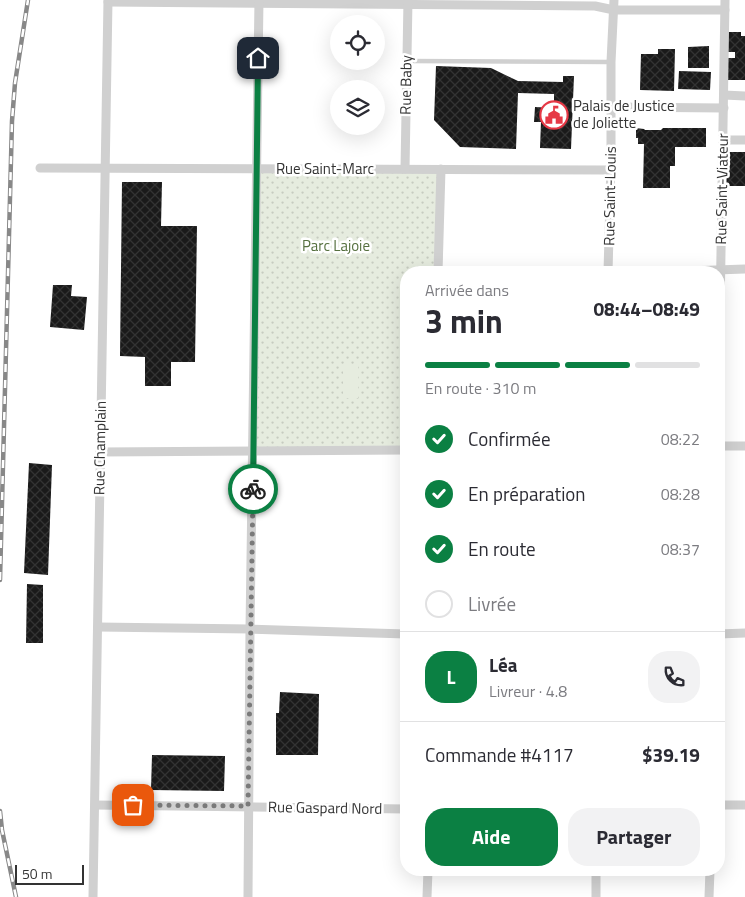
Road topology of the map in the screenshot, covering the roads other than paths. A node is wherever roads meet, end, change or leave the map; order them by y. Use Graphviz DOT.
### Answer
graph roads {
  1 [pos="614,0"];
  2 [pos="725,0"];
  3 [pos="108,1"];
  4 [pos="259,1"];
  5 [pos="408,2"];
  6 [pos="517,3"];
  7 [pos="614,10"];
  8 [pos="725,10"];
  9 [pos="407,61"];
  10 [pos="611,62"];
  11 [pos="724,95"];
  12 [pos="745,96"];
  13 [pos="611,107"];
  14 [pos="724,108"];
  15 [pos="723,140"];
  16 [pos="745,140"];
  17 [pos="40,168"];
  18 [pos="105,168"];
  19 [pos="257,169"];
  20 [pos="406,169"];
  21 [pos="441,169"];
  22 [pos="610,170"];
  23 [pos="438,266"];
  24 [pos="608,266"];
  25 [pos="721,266"];
  26 [pos="745,269"];
  27 [pos="725,270"];
  28 [pos="725,446"];
  29 [pos="745,446"];
  30 [pos="253,450"];
  31 [pos="400,450"];
  32 [pos="100,452"];
  33 [pos="98,627"];
  34 [pos="250,629"];
  35 [pos="745,633"];
  36 [pos="400,634"];
  37 [pos="725,634"];
  38 [pos="95,805"];
  39 [pos="725,805"];
  40 [pos="745,805"];
  41 [pos="248,806"];
  42 [pos="400,809"];
  43 [pos="428,876"];
  44 [pos="596,876"];
  45 [pos="710,876"];
  46 [pos="93,897"];
  47 [pos="248,897"];
  48 [pos="427,897"];
  49 [pos="596,897"];
  50 [pos="710,897"];
  1 -- 7 [label="street, Rue Saint-Louis"];
  2 -- 8 [label="street, Rue Saint-Viateur"];
  3 -- 4 [label="street"];
  3 -- 18 [label="street, Rue Champlain"];
  4 -- 5 [label="street"];
  4 -- 19 [label="street"];
  5 -- 6 [label="street"];
  5 -- 9 [label="street, Rue Baby"];
  6 -- 7 [label="street"];
  7 -- 8 [label="street"];
  7 -- 10 [label="street, Rue Saint-Louis"];
  8 -- 11 [label="street, Rue Saint-Viateur"];
  9 -- 10 [label="lane"];
  9 -- 20 [label="street, Rue Baby"];
  10 -- 13 [label="street, Rue Saint-Louis"];
  11 -- 12 [label="street"];
  11 -- 14 [label="street, Rue Saint-Viateur"];
  13 -- 14 [label="street"];
  13 -- 22 [label="street, Rue Saint-Louis"];
  14 -- 15 [label="street, Rue Saint-Viateur"];
  15 -- 16 [label="street"];
  15 -- 25 [label="street, Rue Saint-Viateur"];
  17 -- 18 [label="street, Rue Saint-Marc"];
  18 -- 19 [label="street, Rue Saint-Marc"];
  18 -- 32 [label="street, Rue Champlain"];
  19 -- 20 [label="street, Rue Saint-Marc"];
  19 -- 30 [label="street"];
  20 -- 21 [label="street, Rue Saint-Marc"];
  21 -- 22 [label="street, Rue Saint-Marc"];
  21 -- 23 [label="street"];
  22 -- 24 [label="street, Rue Saint-Louis"];
  26 -- 27 [label="street"];
  28 -- 29 [label="street"];
  30 -- 31 [label="street"];
  30 -- 32 [label="street"];
  30 -- 34 [label="street"];
  32 -- 33 [label="street, Rue Champlain"];
  33 -- 34 [label="street"];
  33 -- 38 [label="street, Rue Champlain"];
  34 -- 36 [label="street"];
  34 -- 41 [label="street"];
  35 -- 37 [label="street"];
  38 -- 41 [label="street, Rue Gaspard Nord"];
  38 -- 46 [label="street, Rue Champlain"];
  39 -- 40 [label="street"];
  41 -- 42 [label="street, Rue Gaspard Nord"];
  41 -- 47 [label="street"];
  43 -- 48 [label="street"];
  44 -- 49 [label="street"];
  45 -- 50 [label="street"];
}
